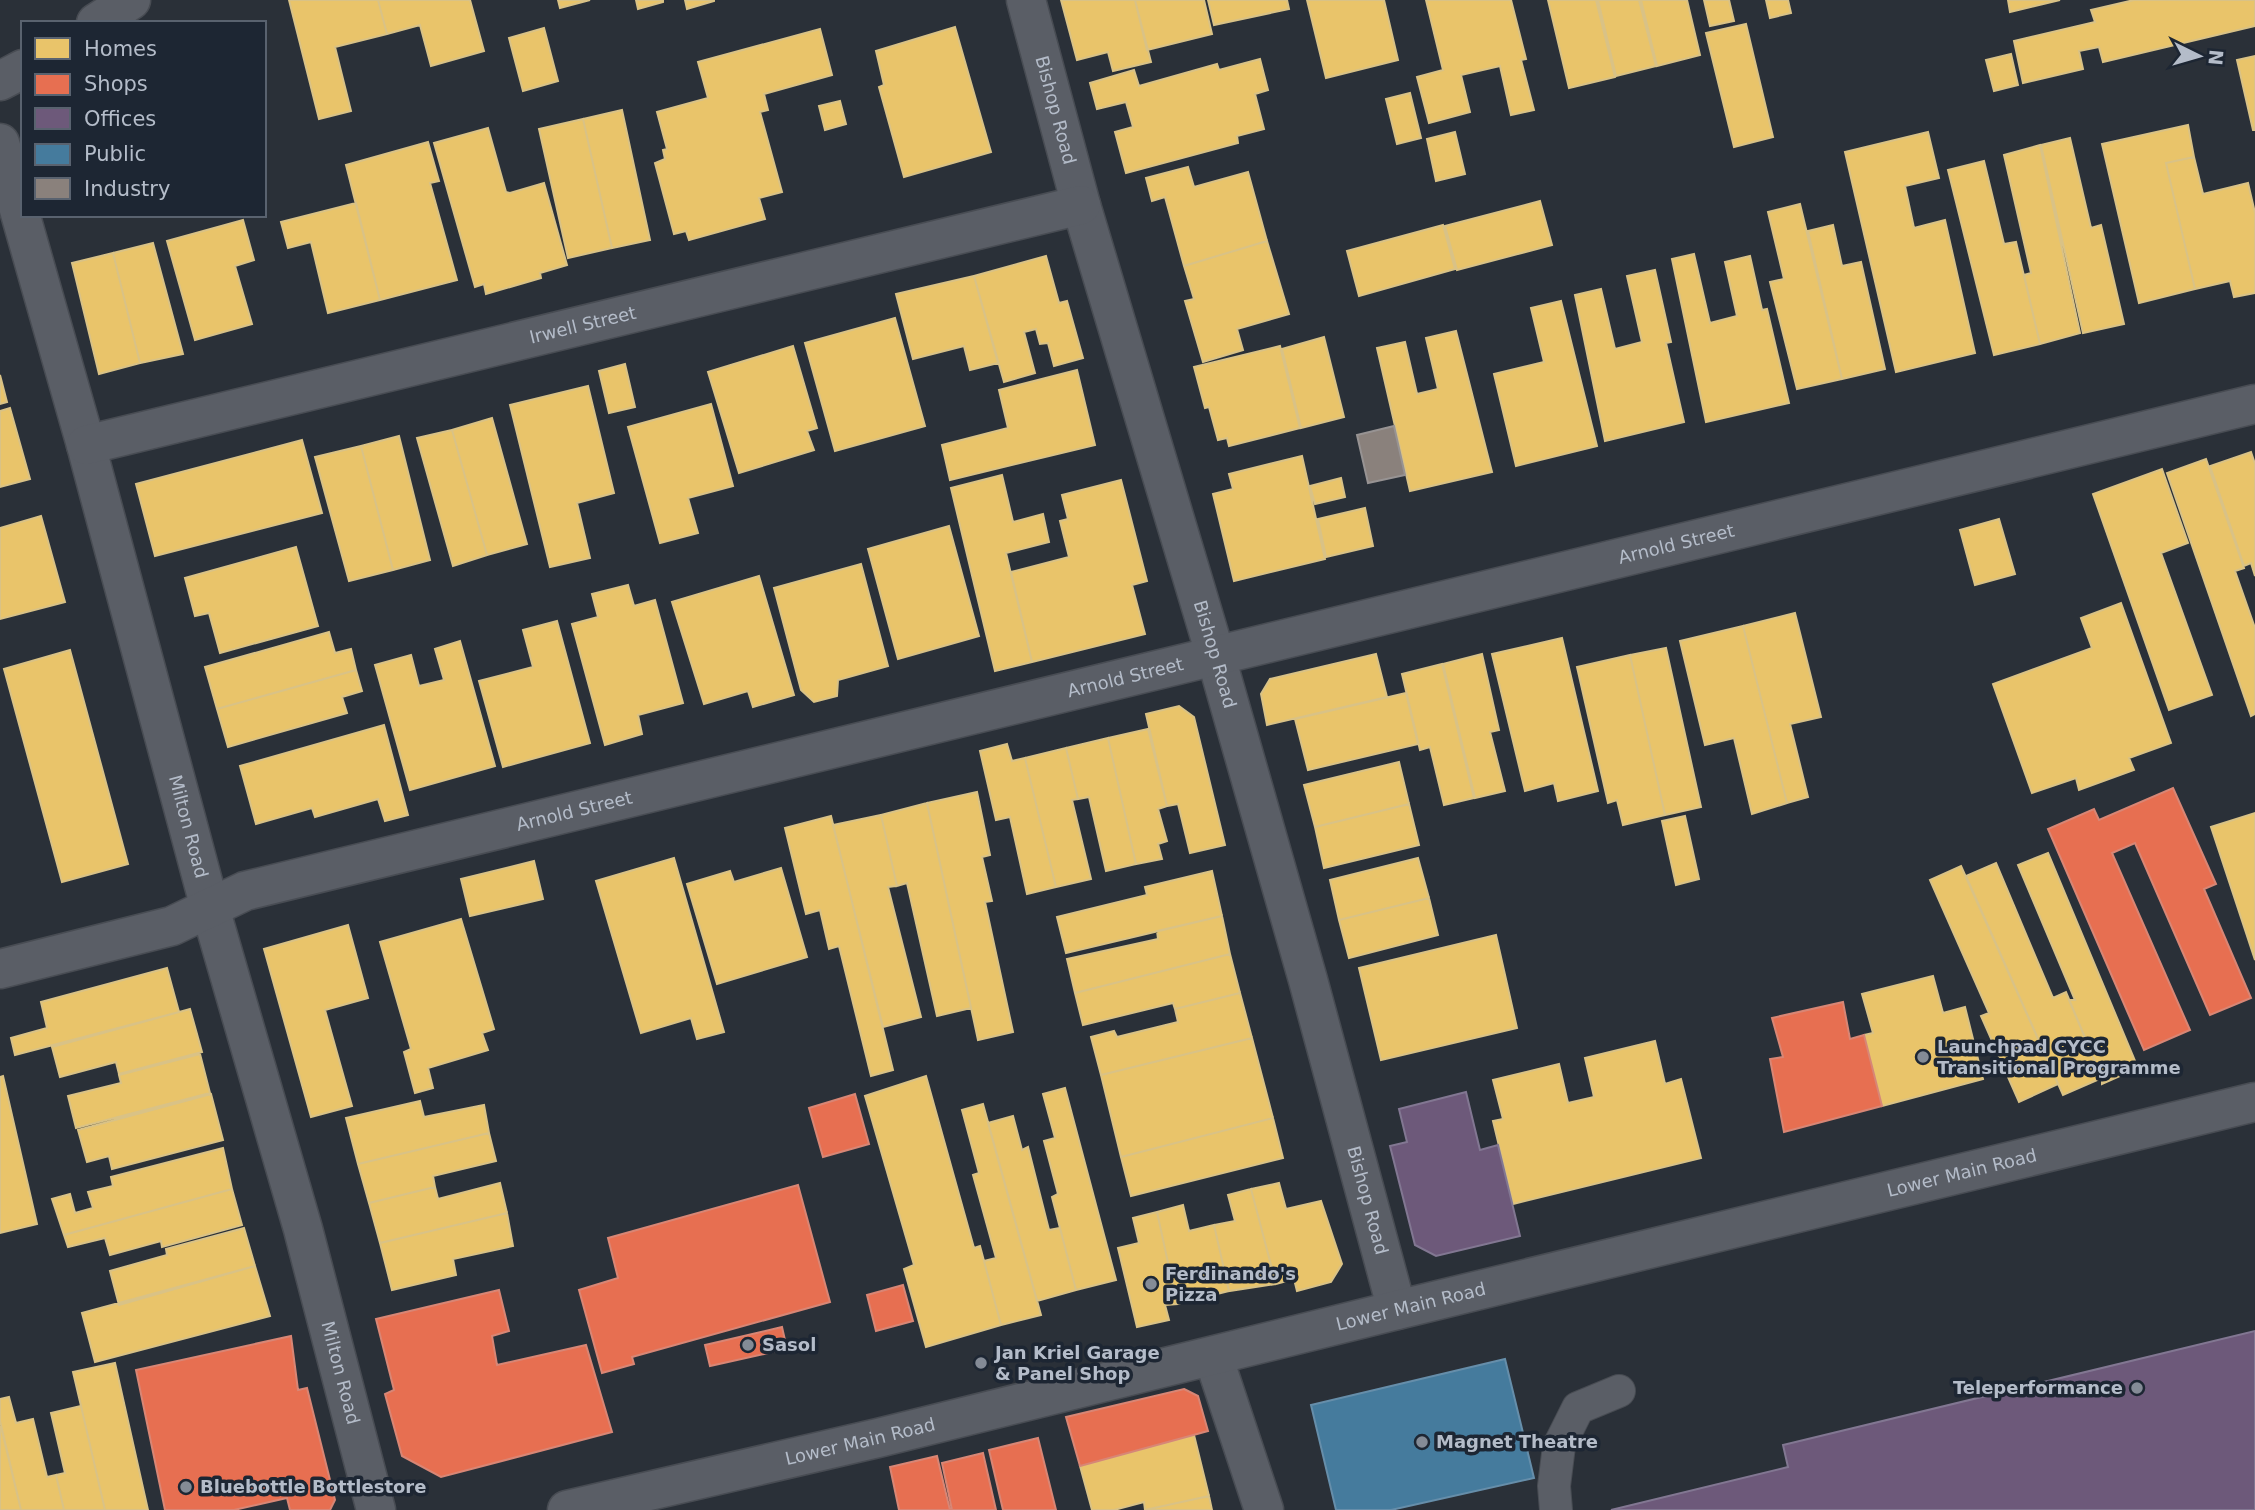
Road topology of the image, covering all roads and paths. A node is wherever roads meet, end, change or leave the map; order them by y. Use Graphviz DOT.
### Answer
graph roads {
  1 [pos="131,0"];
  2 [pos="1026,0"];
  3 [pos="99,21"];
  4 [pos="21,70"];
  5 [pos="0,81"];
  6 [pos="0,143"];
  7 [pos="1081,205"];
  8 [pos="21,217"];
  9 [pos="21,217"];
  10 [pos="2255,404"];
  11 [pos="86,445"];
  12 [pos="1216,657"];
  13 [pos="210,908"];
  14 [pos="0,969"];
  15 [pos="2255,1102"];
  16 [pos="1397,1310"];
  17 [pos="1213,1356"];
  18 [pos="1619,1391"];
  19 [pos="376,1510"];
  20 [pos="568,1510"];
  21 [pos="1264,1510"];
  22 [pos="1556,1510"];
  1 -- 3 [label="street"];
  2 -- 7 [label="street, Bishop Road"];
  4 -- 5 [label="street"];
  6 -- 8 [label="street, Milton Road"];
  7 -- 11 [label="street, Irwell Street"];
  7 -- 12 [label="street, Bishop Road"];
  9 -- 11 [label="street, Milton Road"];
  10 -- 12 [label="street, Arnold Street"];
  11 -- 13 [label="street, Milton Road"];
  12 -- 13 [label="street, Arnold Street"];
  12 -- 16 [label="street, Bishop Road"];
  13 -- 14 [label="street, Arnold Street"];
  13 -- 19 [label="street, Milton Road"];
  15 -- 16 [label="street, Lower Main Road"];
  16 -- 17 [label="street, Lower Main Road"];
  17 -- 20 [label="street, Lower Main Road"];
  17 -- 21 [label="street"];
  18 -- 22 [label="lane"];
}
